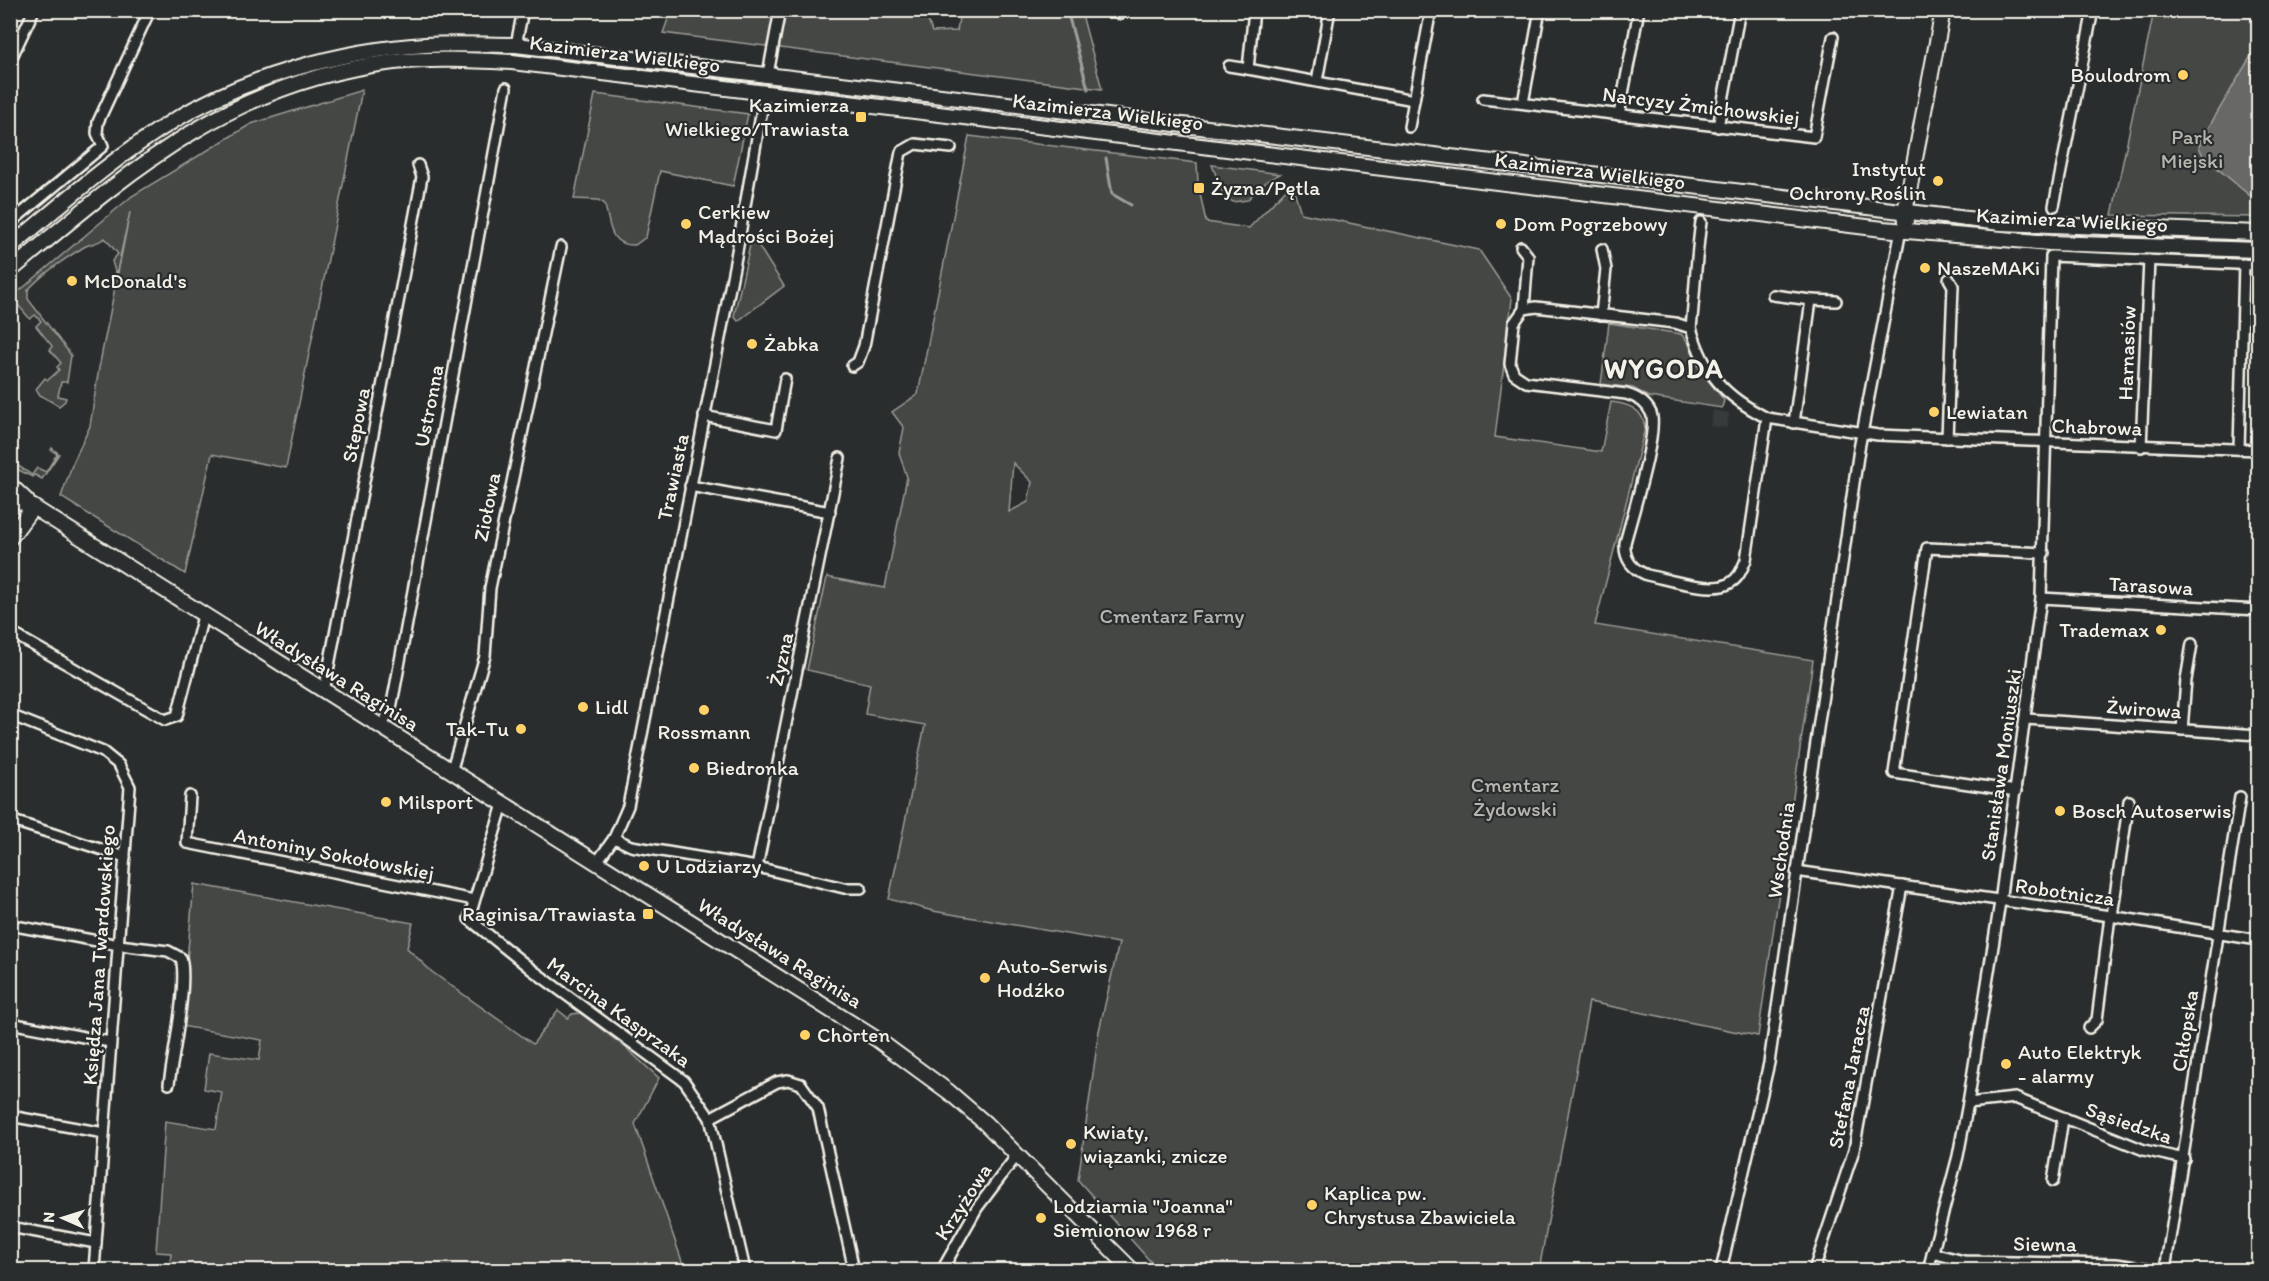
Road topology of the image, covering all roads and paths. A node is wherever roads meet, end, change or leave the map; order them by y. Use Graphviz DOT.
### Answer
graph roads {
  1 [pos="150,10"];
  2 [pos="523,10"];
  3 [pos="780,10"];
  4 [pos="1254,10"];
  5 [pos="1330,10"];
  6 [pos="1431,10"];
  7 [pos="1540,10"];
  8 [pos="1639,10"];
  9 [pos="1740,10"];
  10 [pos="1943,10"];
  11 [pos="2092,10"];
  12 [pos="30,12"];
  13 [pos="1833,38"];
  14 [pos="516,45"];
  15 [pos="10,61"];
  16 [pos="1229,66"];
  17 [pos="1248,69"];
  18 [pos="768,74"];
  19 [pos="1317,81"];
  20 [pos="506,88"];
  21 [pos="897,90"];
  22 [pos="765,92"];
  23 [pos="1483,99"];
  24 [pos="1414,100"];
  25 [pos="1523,103"];
  26 [pos="894,107"];
  27 [pos="1619,115"];
  28 [pos="1409,127"];
  29 [pos="1718,127"];
  30 [pos="1216,128"];
  31 [pos="1209,146"];
  32 [pos="951,148"];
  33 [pos="418,165"];
  34 [pos="1776,196"];
  35 [pos="2054,206"];
  36 [pos="1905,212"];
  37 [pos="1773,215"];
  38 [pos="1701,222"];
  39 [pos="10,223"];
  40 [pos="1906,230"];
  41 [pos="2259,233"];
  42 [pos="10,247"];
  43 [pos="561,247"];
  44 [pos="1521,247"];
  45 [pos="1602,249"];
  46 [pos="2259,250"];
  47 [pos="2148,260"];
  48 [pos="2244,264"];
  49 [pos="2259,265"];
  50 [pos="10,272"];
  51 [pos="1949,279"];
  52 [pos="1773,295"];
  53 [pos="1810,300"];
  54 [pos="1836,301"];
  55 [pos="1524,309"];
  56 [pos="1601,315"];
  57 [pos="1692,328"];
  58 [pos="852,366"];
  59 [pos="785,379"];
  60 [pos="704,416"];
  61 [pos="1767,418"];
  62 [pos="1794,423"];
  63 [pos="1862,433"];
  64 [pos="1947,438"];
  65 [pos="2046,443"];
  66 [pos="2142,447"];
  67 [pos="2238,449"];
  68 [pos="2259,450"];
  69 [pos="840,458"];
  70 [pos="10,485"];
  71 [pos="690,486"];
  72 [pos="10,497"];
  73 [pos="33,507"];
  74 [pos="830,512"];
  75 [pos="10,538"];
  76 [pos="2044,553"];
  77 [pos="2041,598"];
  78 [pos="2259,610"];
  79 [pos="203,616"];
  80 [pos="10,632"];
  81 [pos="2192,644"];
  82 [pos="324,692"];
  83 [pos="10,715"];
  84 [pos="2026,719"];
  85 [pos="381,728"];
  86 [pos="2182,730"];
  87 [pos="2259,735"];
  88 [pos="451,772"];
  89 [pos="2016,791"];
  90 [pos="190,796"];
  91 [pos="2240,797"];
  92 [pos="2129,801"];
  93 [pos="503,804"];
  94 [pos="10,820"];
  95 [pos="614,838"];
  96 [pos="125,857"];
  97 [pos="597,862"];
  98 [pos="757,867"];
  99 [pos="1796,871"];
  100 [pos="1902,886"];
  101 [pos="861,888"];
  102 [pos="474,900"];
  103 [pos="2000,902"];
  104 [pos="2111,916"];
  105 [pos="10,925"];
  106 [pos="2219,934"];
  107 [pos="2259,940"];
  108 [pos="119,945"];
  109 [pos="10,1023"];
  110 [pos="2089,1028"];
  111 [pos="110,1042"];
  112 [pos="169,1084"];
  113 [pos="1968,1102"];
  114 [pos="10,1116"];
  115 [pos="710,1118"];
  116 [pos="2063,1119"];
  117 [pos="104,1133"];
  118 [pos="1018,1154"];
  119 [pos="2184,1159"];
  120 [pos="2053,1181"];
  121 [pos="10,1227"];
  122 [pos="96,1243"];
  123 [pos="1932,1253"];
  124 [pos="94,1270"];
  125 [pos="745,1270"];
  126 [pos="854,1270"];
  127 [pos="942,1270"];
  128 [pos="1132,1270"];
  129 [pos="1721,1270"];
  130 [pos="1814,1270"];
  131 [pos="1928,1270"];
  132 [pos="2158,1270"];
  133 [pos="2165,1270"];
  1 -- 39 [label="street"];
  2 -- 14 [label="street"];
  3 -- 18 [label="street"];
  4 -- 17 [label="street"];
  5 -- 19 [label="street"];
  6 -- 24 [label="street"];
  7 -- 25 [label="street"];
  8 -- 27 [label="street"];
  9 -- 29 [label="street"];
  10 -- 36 [label="main road"];
  11 -- 35 [label="street"];
  12 -- 15 [label="street"];
  13 -- 29 [label="street, Narcyzy Żmichowskiej"];
  14 -- 18 [label="main road, Kazimierza Wielkiego"];
  14 -- 42 [label="main road, Kazimierza Wielkiego"];
  16 -- 17 [label="street"];
  17 -- 19 [label="street"];
  18 -- 21 [label="main road, Kazimierza Wielkiego"];
  19 -- 24 [label="street"];
  20 -- 85 [label="street, Ustronna"];
  21 -- 26 [label="main road"];
  21 -- 30 [label="main road, Kazimierza Wielkiego"];
  22 -- 26 [label="main road, Kazimierza Wielkiego"];
  22 -- 50 [label="main road, Kazimierza Wielkiego"];
  22 -- 60 [label="street, Trawiasta"];
  23 -- 25 [label="street, Narcyzy Żmichowskiej"];
  24 -- 28 [label="street"];
  25 -- 27 [label="street, Narcyzy Żmichowskiej"];
  26 -- 31 [label="main road, Kazimierza Wielkiego"];
  27 -- 29 [label="street, Narcyzy Żmichowskiej"];
  30 -- 31 [label="main road"];
  30 -- 34 [label="main road, Kazimierza Wielkiego"];
  31 -- 37 [label="main road, Kazimierza Wielkiego"];
  32 -- 58 [label="street"];
  33 -- 82 [label="street, Stepowa"];
  34 -- 36 [label="main road, Kazimierza Wielkiego"];
  34 -- 37 [label="main road"];
  36 -- 40 [label="main road"];
  36 -- 41 [label="main road, Kazimierza Wielkiego"];
  37 -- 40 [label="main road, Kazimierza Wielkiego"];
  38 -- 57 [label="street"];
  40 -- 46 [label="main road, Kazimierza Wielkiego"];
  40 -- 63 [label="street, Wschodnia"];
  43 -- 88 [label="street, Ziołowa"];
  44 -- 55 [label="street"];
  45 -- 56 [label="street"];
  47 -- 48 [label="street"];
  47 -- 65 [label="street, Stanisława Moniuszki"];
  47 -- 66 [label="street, Harnasiów"];
  48 -- 49 [label="street"];
  48 -- 67 [label="street"];
  51 -- 64 [label="street"];
  52 -- 53 [label="street"];
  53 -- 54 [label="street"];
  53 -- 62 [label="street"];
  55 -- 56 [label="street"];
  55 -- 61 [label="street"];
  56 -- 57 [label="street"];
  57 -- 61 [label="street, Chabrowa"];
  59 -- 60 [label="street"];
  60 -- 71 [label="street, Trawiasta"];
  61 -- 62 [label="street, Chabrowa"];
  62 -- 63 [label="street, Chabrowa"];
  63 -- 64 [label="street, Chabrowa"];
  63 -- 99 [label="street, Wschodnia"];
  64 -- 65 [label="street, Chabrowa"];
  65 -- 66 [label="street, Chabrowa"];
  65 -- 76 [label="street, Stanisława Moniuszki"];
  66 -- 67 [label="street, Chabrowa"];
  67 -- 68 [label="street, Chabrowa"];
  69 -- 74 [label="street, Żyzna"];
  70 -- 73 [label="main road, Władysława Raginisa"];
  71 -- 74 [label="street"];
  71 -- 95 [label="street, Trawiasta"];
  72 -- 73 [label="main road, Władysława Raginisa"];
  73 -- 75 [label="main road"];
  73 -- 79 [label="main road, Władysława Raginisa"];
  74 -- 98 [label="street, Żyzna"];
  76 -- 77 [label="street, Stanisława Moniuszki"];
  76 -- 89 [label="street"];
  77 -- 78 [label="street, Tarasowa"];
  77 -- 84 [label="street, Stanisława Moniuszki"];
  79 -- 80 [label="street"];
  79 -- 82 [label="main road, Władysława Raginisa"];
  81 -- 86 [label="street"];
  82 -- 85 [label="main road, Władysława Raginisa"];
  83 -- 96 [label="street, Księdza Jana Twardowskiego"];
  84 -- 86 [label="street, Żwirowa"];
  84 -- 89 [label="street, Stanisława Moniuszki"];
  85 -- 88 [label="main road, Władysława Raginisa"];
  86 -- 87 [label="street, Żwirowa"];
  88 -- 93 [label="main road, Władysława Raginisa"];
  89 -- 103 [label="street, Stanisława Moniuszki"];
  90 -- 102 [label="street, Antoniny Sokołowskiej"];
  91 -- 106 [label="street, Chłopska"];
  92 -- 104 [label="street"];
  93 -- 97 [label="main road, Władysława Raginisa"];
  93 -- 102 [label="street, Marcina Kasprzaka"];
  94 -- 96 [label="street"];
  95 -- 97 [label="street, Trawiasta"];
  95 -- 98 [label="street"];
  96 -- 108 [label="street, Księdza Jana Twardowskiego"];
  97 -- 118 [label="main road, Władysława Raginisa"];
  98 -- 101 [label="street"];
  99 -- 100 [label="street, Robotnicza"];
  99 -- 129 [label="street, Wschodnia"];
  100 -- 103 [label="street, Robotnicza"];
  100 -- 130 [label="street, Stefana Jaracza"];
  102 -- 115 [label="street, Marcina Kasprzaka"];
  103 -- 104 [label="street, Robotnicza"];
  103 -- 113 [label="street, Stanisława Moniuszki"];
  104 -- 106 [label="street, Robotnicza"];
  104 -- 110 [label="street"];
  105 -- 108 [label="street"];
  106 -- 107 [label="street, Robotnicza"];
  106 -- 119 [label="street, Chłopska"];
  108 -- 111 [label="street, Księdza Jana Twardowskiego"];
  108 -- 112 [label="street"];
  109 -- 111 [label="street"];
  111 -- 117 [label="street, Księdza Jana Twardowskiego"];
  113 -- 116 [label="street, Sąsiedzka"];
  113 -- 123 [label="street, Stanisława Moniuszki"];
  114 -- 117 [label="street"];
  115 -- 125 [label="street, Marcina Kasprzaka"];
  115 -- 126 [label="street"];
  116 -- 119 [label="street, Sąsiedzka"];
  116 -- 120 [label="street, Sąsiedzka"];
  117 -- 122 [label="street, Księdza Jana Twardowskiego"];
  118 -- 127 [label="street, Krzyżowa"];
  118 -- 128 [label="main road, Władysława Raginisa"];
  119 -- 133 [label="street, Chłopska"];
  121 -- 122 [label="street"];
  122 -- 124 [label="street, Księdza Jana Twardowskiego"];
  123 -- 131 [label="street, Stanisława Moniuszki"];
  123 -- 132 [label="street, Siewna"];
}
